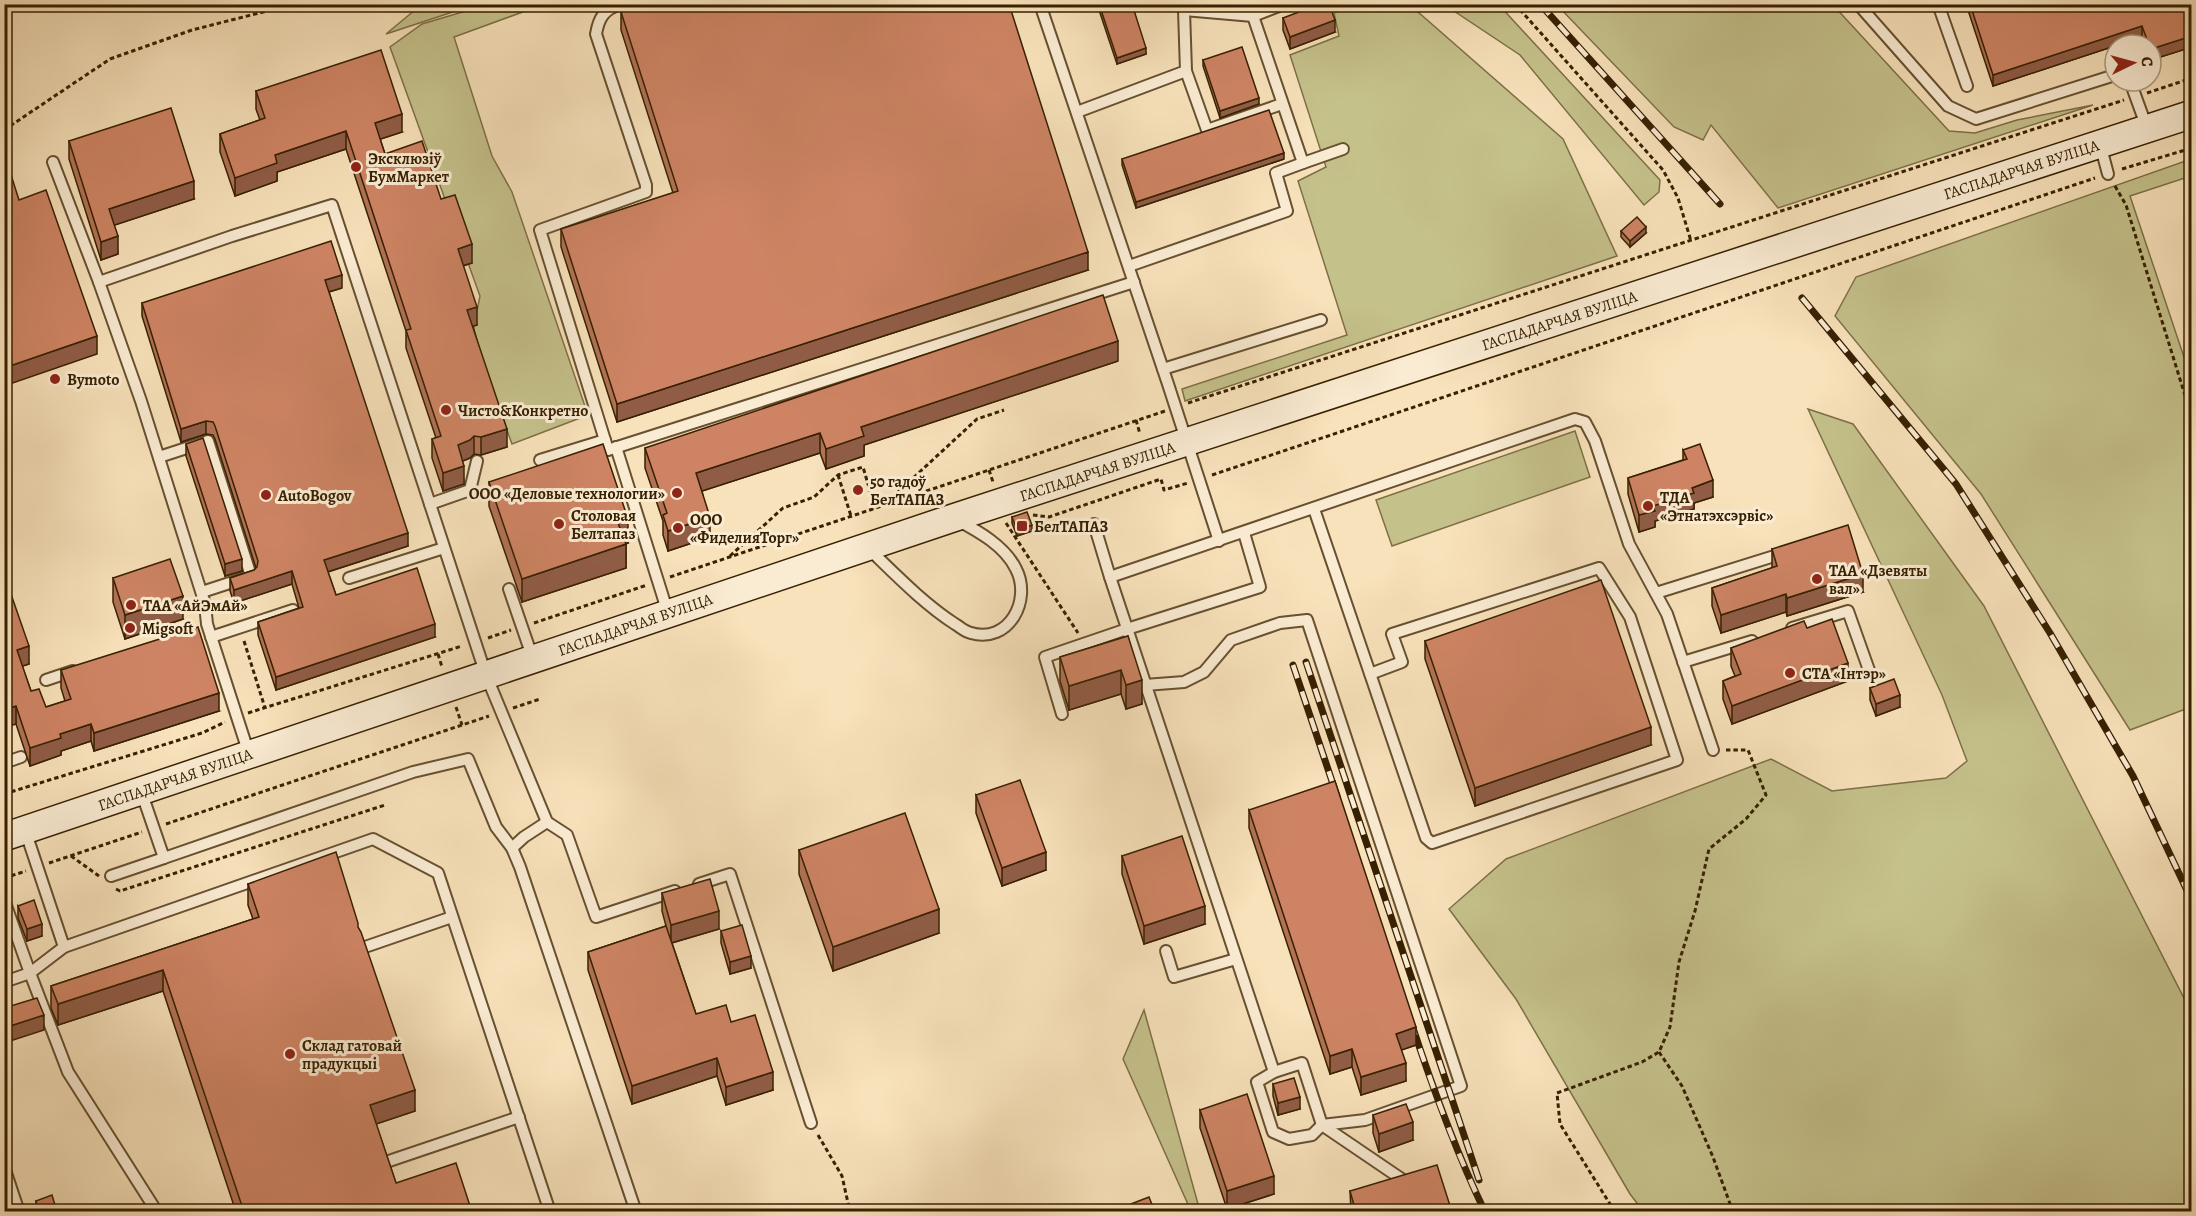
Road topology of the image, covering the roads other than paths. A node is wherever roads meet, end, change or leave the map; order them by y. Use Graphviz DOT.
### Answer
graph roads {
  1 [pos="620,4"];
  2 [pos="1040,4"];
  3 [pos="1284,4"];
  4 [pos="1858,4"];
  5 [pos="1938,4"];
  6 [pos="1183,7"];
  7 [pos="1253,16"];
  8 [pos="1186,71"];
  9 [pos="2103,79"];
  10 [pos="1967,86"];
  11 [pos="2134,93"];
  12 [pos="1282,104"];
  13 [pos="1077,112"];
  14 [pos="2192,114"];
  15 [pos="2147,128"];
  16 [pos="2100,144"];
  17 [pos="1343,150"];
  18 [pos="53,162"];
  19 [pos="1303,163"];
  20 [pos="2108,174"];
  21 [pos="1129,266"];
  22 [pos="99,282"];
  23 [pos="1134,282"];
  24 [pos="1321,320"];
  25 [pos="1163,369"];
  26 [pos="604,440"];
  27 [pos="1186,442"];
  28 [pos="616,447"];
  29 [pos="159,457"];
  30 [pos="540,460"];
  31 [pos="477,461"];
  32 [pos="430,504"];
  33 [pos="1314,509"];
  34 [pos="953,518"];
  35 [pos="1094,524"];
  36 [pos="1244,533"];
  37 [pos="1219,541"];
  38 [pos="866,547"];
  39 [pos="444,548"];
  40 [pos="1791,551"];
  41 [pos="1110,577"];
  42 [pos="349,578"];
  43 [pos="510,589"];
  44 [pos="201,592"];
  45 [pos="1656,593"];
  46 [pos="293,610"];
  47 [pos="668,613"];
  48 [pos="1127,629"];
  49 [pos="1782,631"];
  50 [pos="211,637"];
  51 [pos="1760,638"];
  52 [pos="533,659"];
  53 [pos="1683,662"];
  54 [pos="80,668"];
  55 [pos="1870,673"];
  56 [pos="1370,674"];
  57 [pos="486,675"];
  58 [pos="46,680"];
  59 [pos="1145,685"];
  60 [pos="1062,714"];
  61 [pos="1713,750"];
  62 [pos="249,754"];
  63 [pos="21,757"];
  64 [pos="4,763"];
  65 [pos="141,790"];
  66 [pos="547,822"];
  67 [pos="15,833"];
  68 [pos="512,848"];
  69 [pos="164,858"];
  70 [pos="111,876"];
  71 [pos="4,900"];
  72 [pos="452,917"];
  73 [pos="64,947"];
  74 [pos="365,947"];
  75 [pos="1166,951"];
  76 [pos="1236,959"];
  77 [pos="30,974"];
  78 [pos="4,982"];
  79 [pos="1274,1072"];
  80 [pos="519,1117"];
  81 [pos="811,1122"];
  82 [pos="1322,1125"];
  83 [pos="389,1161"];
  84 [pos="4,1167"];
  85 [pos="1406,1182"];
  86 [pos="19,1212"];
  87 [pos="158,1212"];
  88 [pos="550,1212"];
  89 [pos="636,1212"];
  1 -- 26 [label="lane"];
  2 -- 13 [label="lane"];
  3 -- 7 [label="lane"];
  4 -- 9 [label="lane"];
  5 -- 10 [label="lane"];
  6 -- 7 [label="lane"];
  6 -- 8 [label="lane"];
  7 -- 12 [label="lane"];
  8 -- 12 [label="lane"];
  8 -- 13 [label="lane"];
  11 -- 15 [label="lane"];
  12 -- 19 [label="lane"];
  13 -- 21 [label="lane"];
  14 -- 15 [label="street, ГАСПАДАРЧАЯ ВУЛІЦА"];
  15 -- 16 [label="street, ГАСПАДАРЧАЯ ВУЛІЦА"];
  16 -- 20 [label="lane"];
  16 -- 27 [label="street, ГАСПАДАРЧАЯ ВУЛІЦА"];
  17 -- 19 [label="lane"];
  18 -- 22 [label="lane"];
  19 -- 21 [label="lane"];
  21 -- 23 [label="lane"];
  22 -- 29 [label="lane"];
  22 -- 32 [label="lane"];
  23 -- 25 [label="lane"];
  23 -- 28 [label="lane"];
  24 -- 25 [label="lane"];
  25 -- 27 [label="lane"];
  26 -- 28 [label="lane"];
  26 -- 30 [label="lane"];
  27 -- 34 [label="street, ГАСПАДАРЧАЯ ВУЛІЦА"];
  27 -- 37 [label="lane"];
  28 -- 47 [label="lane"];
  29 -- 44 [label="lane"];
  29 -- 44 [label="lane"];
  31 -- 32 [label="lane"];
  32 -- 39 [label="lane"];
  33 -- 36 [label="lane"];
  33 -- 45 [label="lane"];
  33 -- 56 [label="lane"];
  34 -- 38 [label="street, ГАСПАДАРЧАЯ ВУЛІЦА"];
  34 -- 38 [label="lane"];
  35 -- 41 [label="lane"];
  36 -- 37 [label="lane"];
  36 -- 48 [label="lane"];
  37 -- 41 [label="lane"];
  38 -- 47 [label="street, ГАСПАДАРЧАЯ ВУЛІЦА"];
  39 -- 42 [label="lane"];
  39 -- 57 [label="lane"];
  40 -- 45 [label="lane"];
  41 -- 48 [label="lane"];
  43 -- 52 [label="lane"];
  44 -- 50 [label="lane"];
  45 -- 53 [label="lane"];
  46 -- 50 [label="lane"];
  47 -- 52 [label="street, ГАСПАДАРЧАЯ ВУЛІЦА"];
  48 -- 59 [label="lane"];
  48 -- 60 [label="lane"];
  49 -- 55 [label="lane"];
  50 -- 62 [label="lane"];
  51 -- 53 [label="lane"];
  52 -- 57 [label="street, ГАСПАДАРЧАЯ ВУЛІЦА"];
  53 -- 61 [label="lane"];
  54 -- 58 [label="lane"];
  56 -- 56 [label="lane"];
  57 -- 62 [label="street, ГАСПАДАРЧАЯ ВУЛІЦА"];
  57 -- 66 [label="lane"];
  59 -- 76 [label="lane"];
  59 -- 82 [label="lane"];
  62 -- 65 [label="street, ГАСПАДАРЧАЯ ВУЛІЦА"];
  63 -- 64 [label="lane"];
  65 -- 67 [label="street, ГАСПАДАРЧАЯ ВУЛІЦА"];
  65 -- 69 [label="lane"];
  66 -- 68 [label="lane"];
  66 -- 81 [label="lane"];
  67 -- 73 [label="lane"];
  68 -- 69 [label="lane"];
  68 -- 89 [label="lane"];
  69 -- 70 [label="lane"];
  71 -- 77 [label="lane"];
  72 -- 73 [label="lane"];
  72 -- 74 [label="lane"];
  72 -- 80 [label="lane"];
  73 -- 77 [label="lane"];
  75 -- 76 [label="lane"];
  76 -- 79 [label="lane"];
  77 -- 78 [label="lane"];
  77 -- 87 [label="lane"];
  79 -- 82 [label="lane"];
  79 -- 82 [label="lane"];
  80 -- 83 [label="lane"];
  80 -- 88 [label="lane"];
  82 -- 85 [label="lane"];
  84 -- 86 [label="lane"];
}
